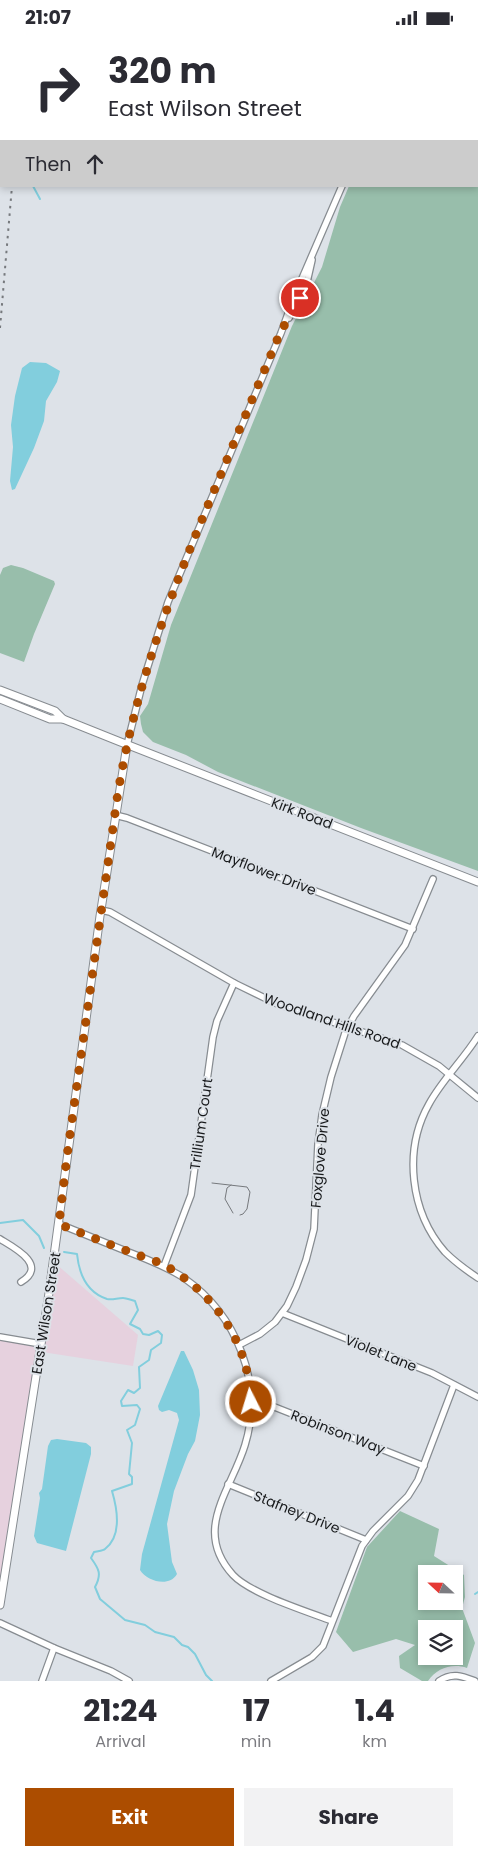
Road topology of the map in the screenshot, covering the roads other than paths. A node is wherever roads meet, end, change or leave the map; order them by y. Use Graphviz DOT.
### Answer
graph roads {
  1 [pos="342,187"];
  2 [pos="0,690"];
  3 [pos="0,699"];
  4 [pos="63,719"];
  5 [pos="127,745"];
  6 [pos="115,815"];
  7 [pos="433,879"];
  8 [pos="478,882"];
  9 [pos="101,910"];
  10 [pos="413,929"];
  11 [pos="234,983"];
  12 [pos="348,1027"];
  13 [pos="478,1036"];
  14 [pos="450,1075"];
  15 [pos="478,1098"];
  16 [pos="59,1224"];
  17 [pos="0,1239"];
  18 [pos="164,1265"];
  19 [pos="478,1278"];
  20 [pos="22,1282"];
  21 [pos="282,1313"];
  22 [pos="0,1337"];
  23 [pos="42,1344"];
  24 [pos="239,1345"];
  25 [pos="454,1385"];
  26 [pos="478,1397"];
  27 [pos="251,1402"];
  28 [pos="424,1466"];
  29 [pos="228,1484"];
  30 [pos="366,1539"];
  31 [pos="0,1605"];
  32 [pos="332,1621"];
  33 [pos="0,1623"];
  34 [pos="54,1648"];
  35 [pos="42,1681"];
  36 [pos="129,1681"];
  37 [pos="271,1681"];
  38 [pos="440,1681"];
  39 [pos="475,1681"];
  1 -- 5 [label="street, East Wilson Street"];
  2 -- 4 [label="street"];
  3 -- 4 [label="street"];
  4 -- 5 [label="street, Kirk Road"];
  5 -- 6 [label="street, East Wilson Street"];
  5 -- 8 [label="street, Kirk Road"];
  6 -- 9 [label="street, East Wilson Street"];
  6 -- 10 [label="street, Mayflower Drive"];
  7 -- 10 [label="street, Foxglove Drive"];
  9 -- 11 [label="street, Woodland Hills Road"];
  9 -- 16 [label="street, East Wilson Street"];
  10 -- 12 [label="street, Foxglove Drive"];
  11 -- 12 [label="street, Woodland Hills Road"];
  11 -- 18 [label="street, Trillium Court"];
  12 -- 14 [label="street, Woodland Hills Road"];
  12 -- 21 [label="street, Foxglove Drive"];
  13 -- 14 [label="street"];
  14 -- 15 [label="street, Woodland Hills Road"];
  14 -- 19 [label="street"];
  16 -- 18 [label="street"];
  16 -- 23 [label="street, East Wilson Street"];
  17 -- 20 [label="street"];
  18 -- 24 [label="street"];
  21 -- 24 [label="street, Foxglove Drive"];
  21 -- 25 [label="street, Violet Lane"];
  22 -- 23 [label="street"];
  23 -- 31 [label="street, East Wilson Street"];
  24 -- 27 [label="street"];
  25 -- 26 [label="street, Violet Lane"];
  25 -- 28 [label="street"];
  27 -- 28 [label="street, Robinson Way"];
  27 -- 29 [label="street"];
  28 -- 30 [label="street"];
  29 -- 30 [label="street, Stafney Drive"];
  29 -- 32 [label="street"];
  30 -- 32 [label="street"];
  32 -- 37 [label="street"];
  33 -- 34 [label="street"];
  34 -- 35 [label="street"];
  34 -- 36 [label="street"];
  38 -- 39 [label="street"];
}
